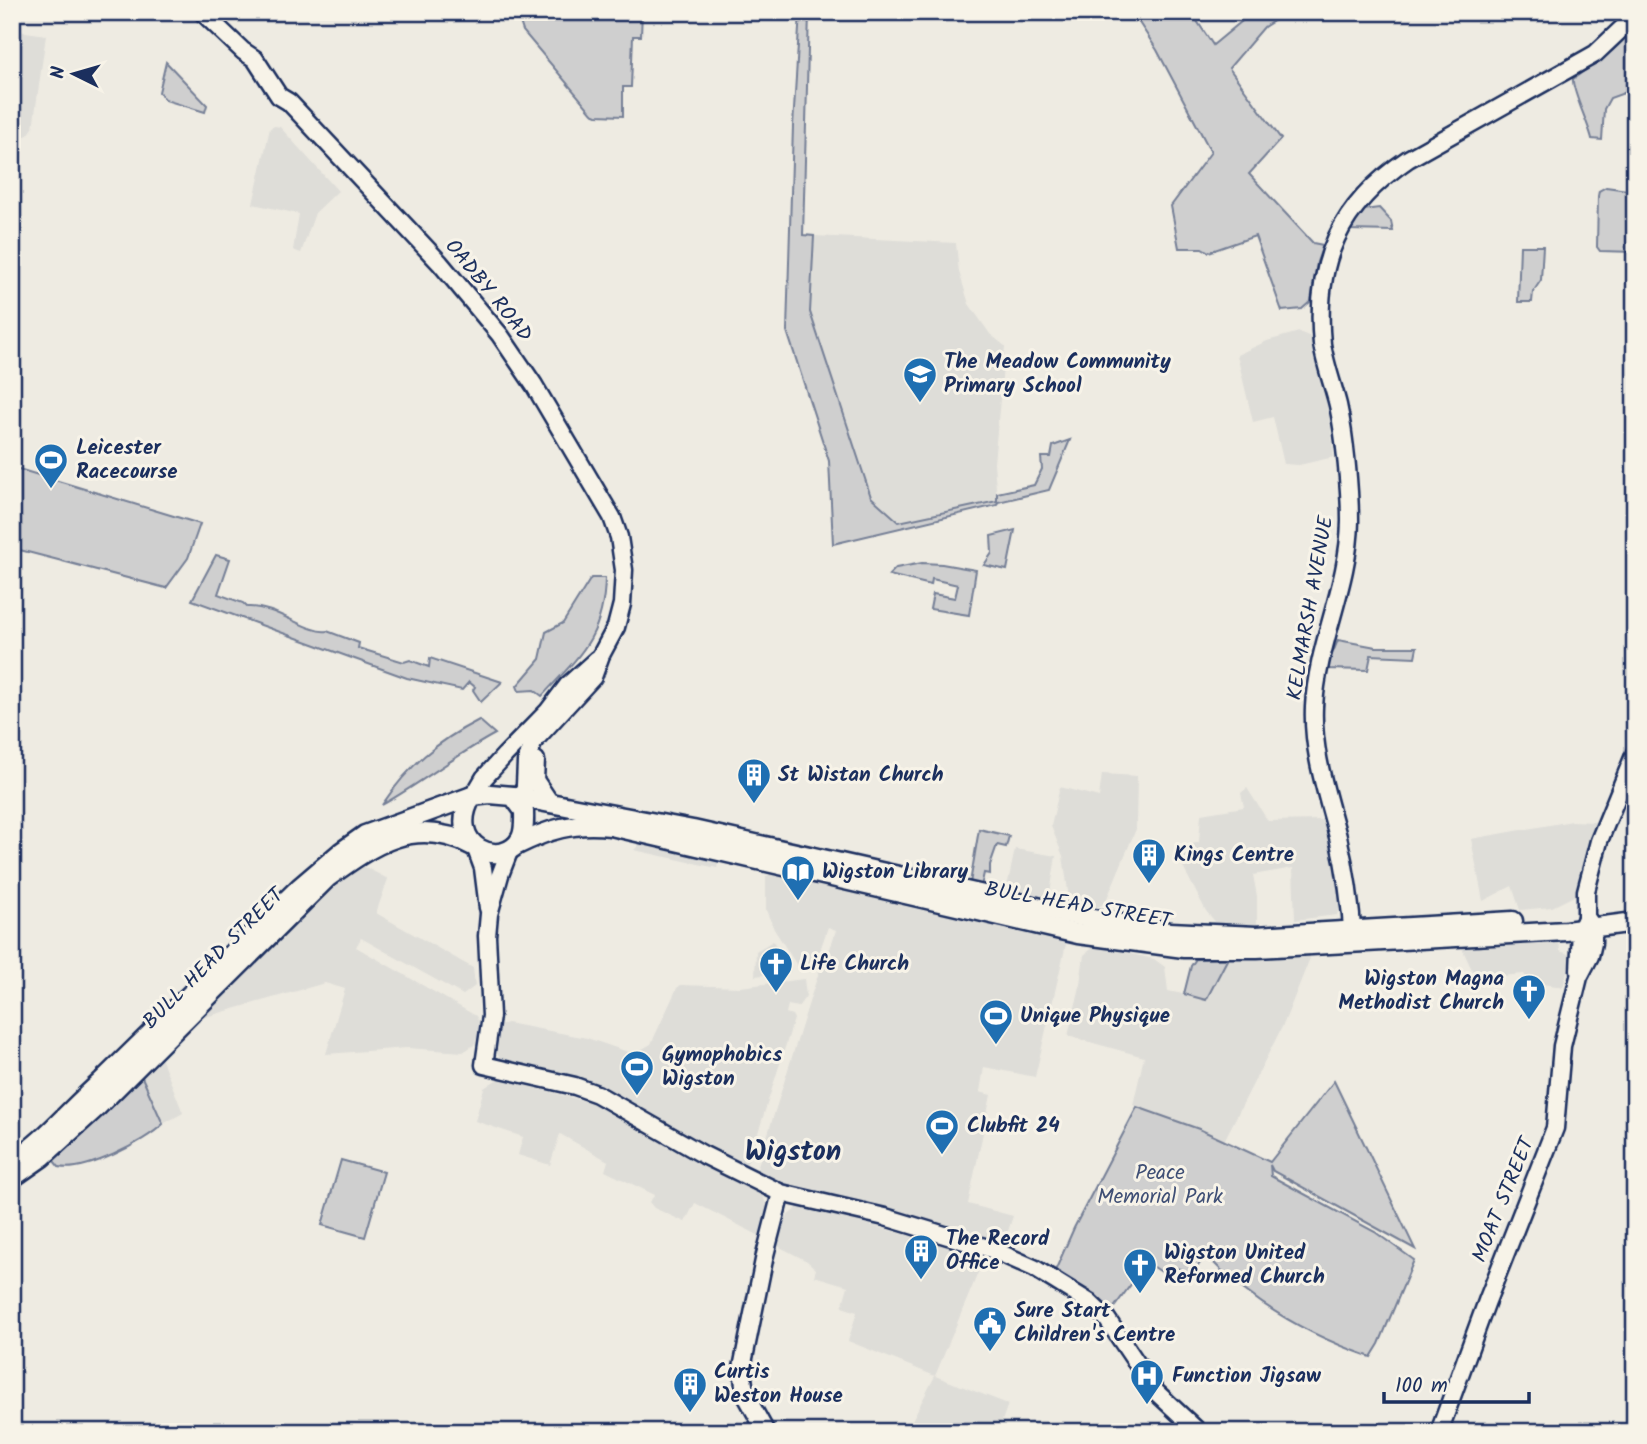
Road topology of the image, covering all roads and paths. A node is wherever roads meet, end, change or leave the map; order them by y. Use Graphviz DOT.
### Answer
graph roads {
  1 [pos="202,12"];
  2 [pos="1635,16"];
  3 [pos="601,655"];
  4 [pos="544,730"];
  5 [pos="1635,753"];
  6 [pos="473,796"];
  7 [pos="521,801"];
  8 [pos="551,804"];
  9 [pos="475,847"];
  10 [pos="513,848"];
  11 [pos="1635,912"];
  12 [pos="489,914"];
  13 [pos="1635,922"];
  14 [pos="1596,923"];
  15 [pos="1353,938"];
  16 [pos="12,1163"];
  17 [pos="12,1178"];
  18 [pos="781,1193"];
  19 [pos="766,1432"];
  20 [pos="1199,1432"];
  21 [pos="1439,1432"];
  1 -- 3 [label="main road, OADBY ROAD"];
  2 -- 15 [label="main road, KELMARSH AVENUE"];
  3 -- 4 [label="main road, OADBY ROAD"];
  3 -- 6 [label="main road, OADBY ROAD"];
  4 -- 7 [label="main road, OADBY ROAD"];
  4 -- 8 [label="main road"];
  5 -- 14 [label="main road, MOAT STREET"];
  6 -- 7 [label="main road"];
  6 -- 9 [label="main road"];
  6 -- 16 [label="main road, BULL HEAD STREET"];
  7 -- 8 [label="main road, BULL HEAD STREET"];
  7 -- 10 [label="main road"];
  8 -- 15 [label="main road, BULL HEAD STREET"];
  9 -- 10 [label="main road"];
  9 -- 12 [label="main road"];
  9 -- 17 [label="main road, BULL HEAD STREET"];
  10 -- 12 [label="main road"];
  10 -- 15 [label="main road, BULL HEAD STREET"];
  11 -- 14 [label="main road"];
  12 -- 18 [label="main road"];
  13 -- 14 [label="main road"];
  14 -- 15 [label="main road, BULL HEAD STREET"];
  14 -- 15 [label="main road, BULL HEAD STREET"];
  14 -- 21 [label="main road, MOAT STREET"];
  18 -- 19 [label="main road"];
  18 -- 20 [label="main road"];
}
